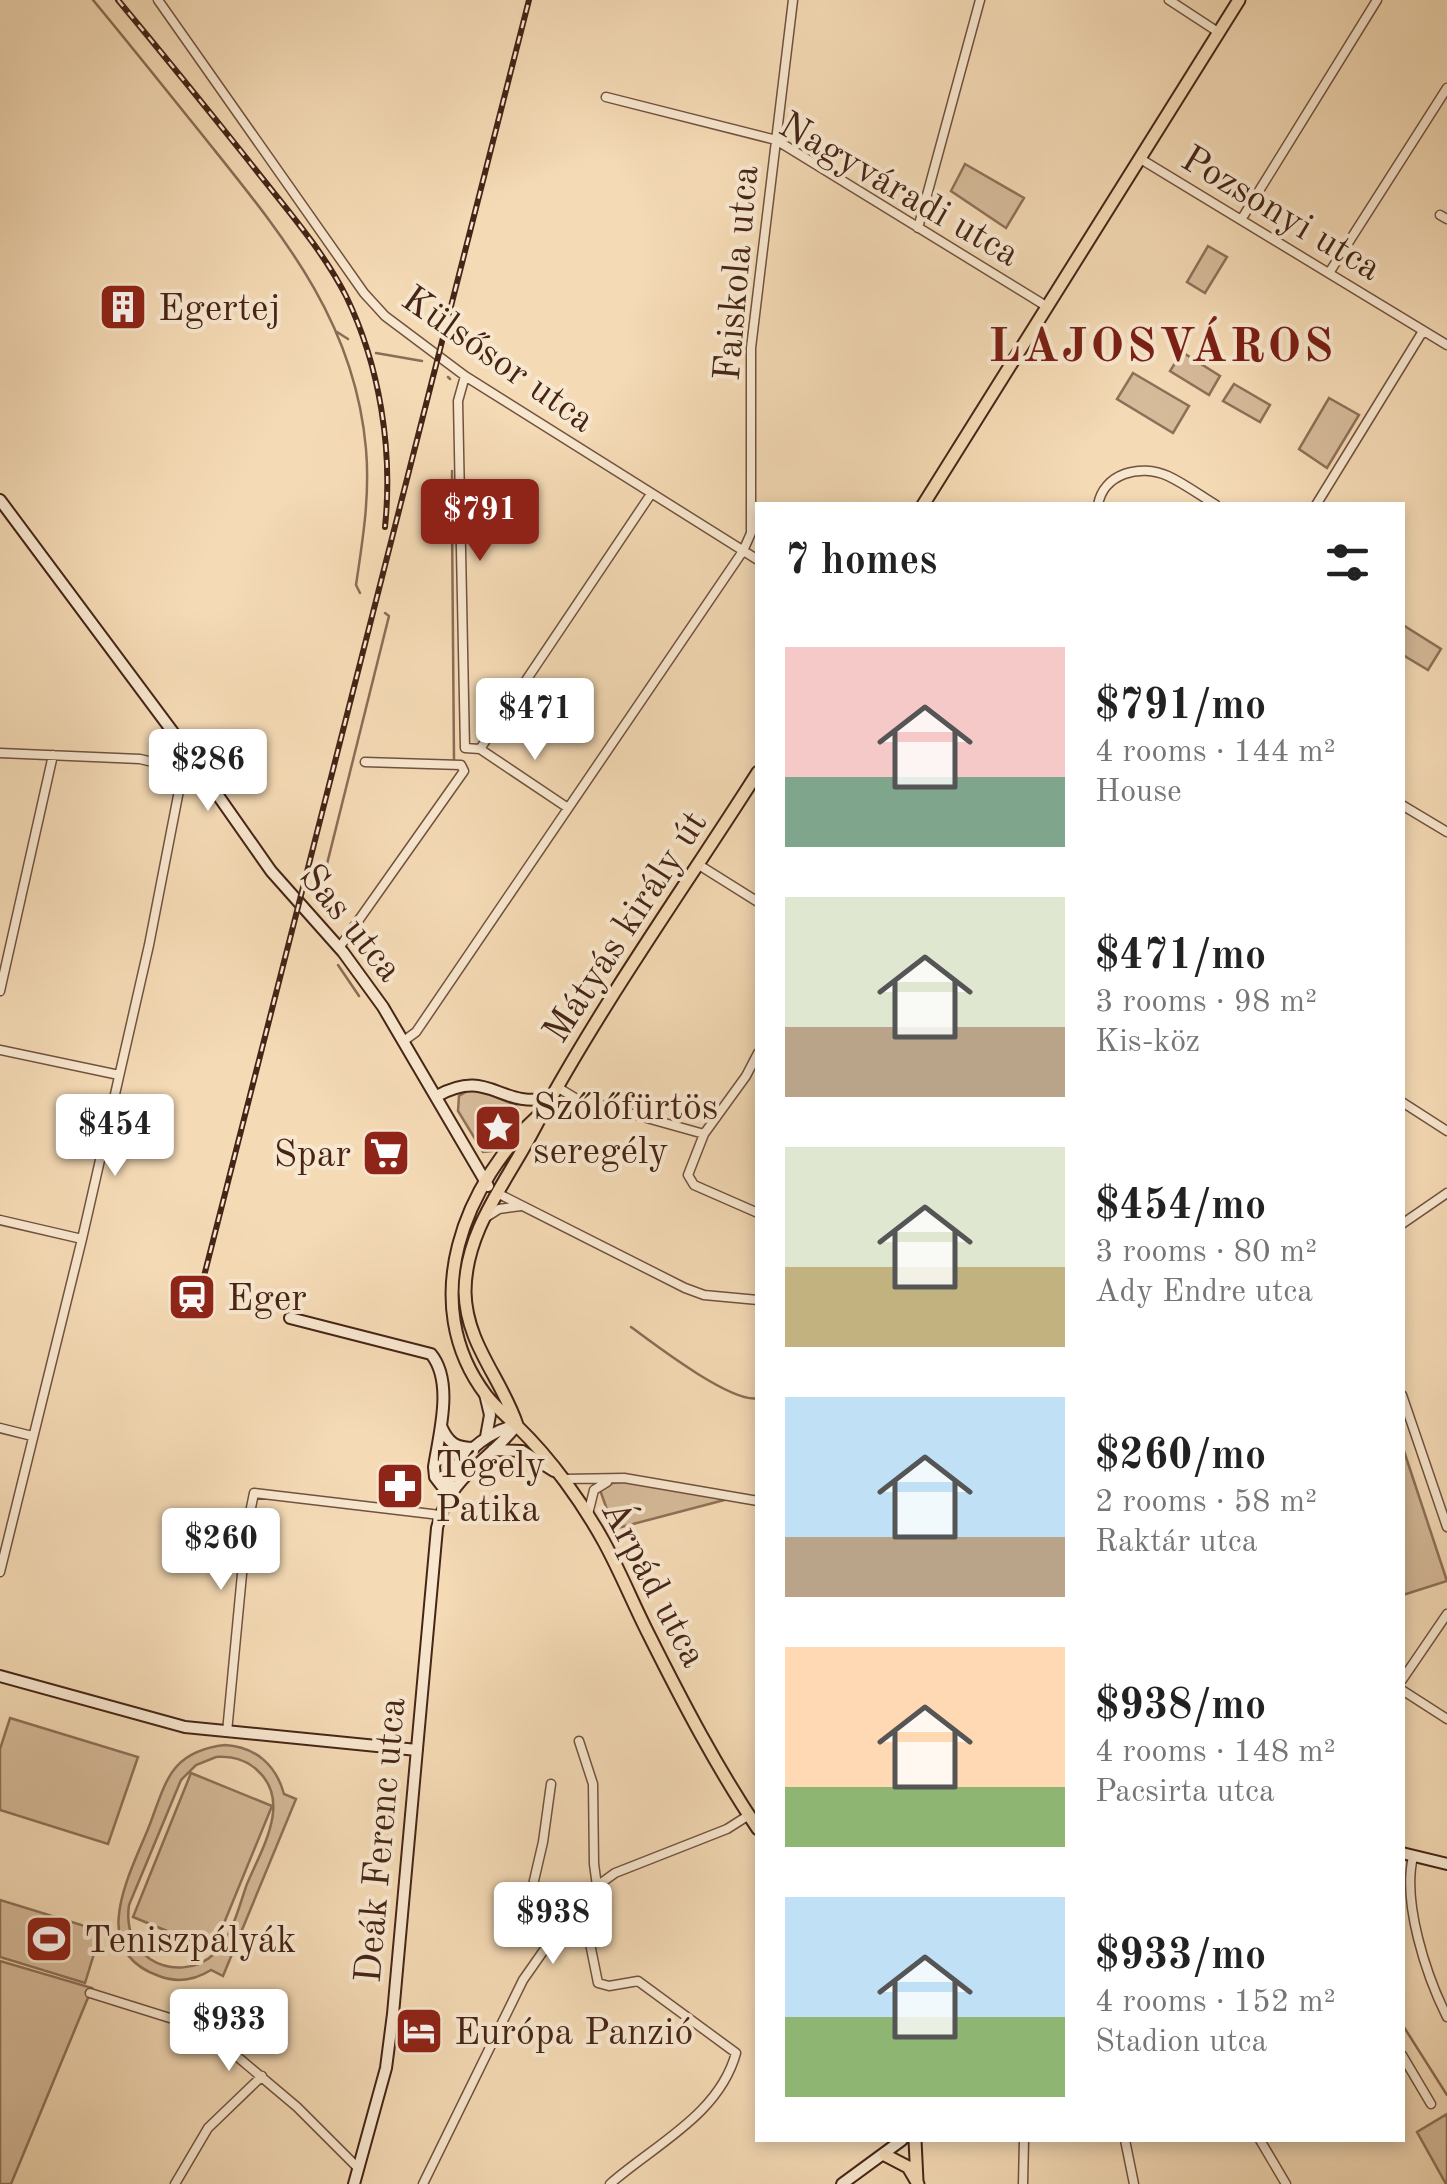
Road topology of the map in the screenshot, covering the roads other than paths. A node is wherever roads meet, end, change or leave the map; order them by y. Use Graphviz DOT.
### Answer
graph roads {
  1 [pos="158,0"];
  2 [pos="794,0"];
  3 [pos="980,0"];
  4 [pos="1168,0"];
  5 [pos="1239,0"];
  6 [pos="1377,0"];
  7 [pos="1218,32"];
  8 [pos="1447,88"];
  9 [pos="606,97"];
  10 [pos="776,140"];
  11 [pos="1139,158"];
  12 [pos="1241,220"];
  13 [pos="918,228"];
  14 [pos="1329,274"];
  15 [pos="1046,306"];
  16 [pos="1423,331"];
  17 [pos="1447,346"];
  18 [pos="465,376"];
  19 [pos="651,494"];
  20 [pos="0,500"];
  21 [pos="926,502"];
  22 [pos="1099,502"];
  23 [pos="1211,502"];
  24 [pos="1318,502"];
  25 [pos="8,512"];
  26 [pos="0,523"];
  27 [pos="743,551"];
  28 [pos="755,558"];
  29 [pos="480,749"];
  30 [pos="0,753"];
  31 [pos="53,755"];
  32 [pos="365,762"];
  33 [pos="198,765"];
  34 [pos="182,775"];
  35 [pos="755,777"];
  36 [pos="1405,807"];
  37 [pos="568,808"];
  38 [pos="1447,832"];
  39 [pos="699,865"];
  40 [pos="755,900"];
  41 [pos="339,948"];
  42 [pos="0,991"];
  43 [pos="405,1040"];
  44 [pos="0,1050"];
  45 [pos="755,1059"];
  46 [pos="119,1075"];
  47 [pos="746,1076"];
  48 [pos="755,1078"];
  49 [pos="554,1092"];
  50 [pos="438,1096"];
  51 [pos="518,1101"];
  52 [pos="1405,1104"];
  53 [pos="542,1112"];
  54 [pos="528,1124"];
  55 [pos="1447,1131"];
  56 [pos="704,1134"];
  57 [pos="484,1184"];
  58 [pos="496,1193"];
  59 [pos="1447,1193"];
  60 [pos="521,1206"];
  61 [pos="755,1211"];
  62 [pos="0,1220"];
  63 [pos="482,1222"];
  64 [pos="1405,1222"];
  65 [pos="82,1239"];
  66 [pos="755,1300"];
  67 [pos="290,1318"];
  68 [pos="484,1393"];
  69 [pos="1405,1404"];
  70 [pos="440,1422"];
  71 [pos="517,1425"];
  72 [pos="0,1428"];
  73 [pos="32,1436"];
  74 [pos="486,1437"];
  75 [pos="437,1446"];
  76 [pos="474,1448"];
  77 [pos="492,1450"];
  78 [pos="452,1471"];
  79 [pos="467,1471"];
  80 [pos="558,1475"];
  81 [pos="610,1480"];
  82 [pos="448,1493"];
  83 [pos="755,1500"];
  84 [pos="440,1514"];
  85 [pos="588,1514"];
  86 [pos="1447,1528"];
  87 [pos="0,1572"];
  88 [pos="1447,1614"];
  89 [pos="0,1676"];
  90 [pos="1405,1676"];
  91 [pos="1405,1692"];
  92 [pos="1447,1719"];
  93 [pos="227,1732"];
  94 [pos="579,1742"];
  95 [pos="417,1750"];
  96 [pos="551,1784"];
  97 [pos="748,1815"];
  98 [pos="755,1825"];
  99 [pos="1408,1855"];
  100 [pos="1447,1864"];
  101 [pos="598,1886"];
  102 [pos="582,1904"];
  103 [pos="552,1936"];
  104 [pos="90,1993"];
  105 [pos="1447,2016"];
  106 [pos="1405,2060"];
  107 [pos="262,2076"];
  108 [pos="1431,2104"];
  109 [pos="900,2142"];
  110 [pos="1024,2142"];
  111 [pos="1125,2142"];
  112 [pos="1261,2142"];
  113 [pos="917,2143"];
  114 [pos="884,2155"];
  115 [pos="358,2168"];
  116 [pos="358,2183"];
  117 [pos="175,2184"];
  118 [pos="423,2184"];
  119 [pos="610,2184"];
  120 [pos="842,2184"];
  121 [pos="918,2184"];
  122 [pos="1022,2184"];
  123 [pos="1134,2184"];
  124 [pos="1286,2184"];
  1 -- 18 [label="street, Külsősor utca"];
  2 -- 10 [label="street, Faiskola utca"];
  3 -- 13 [label="street"];
  4 -- 7 [label="street"];
  5 -- 7 [label="main road"];
  6 -- 12 [label="street"];
  7 -- 11 [label="main road"];
  8 -- 14 [label="street"];
  9 -- 10 [label="street, Nagyváradi utca"];
  10 -- 13 [label="street, Nagyváradi utca"];
  10 -- 27 [label="street, Faiskola utca"];
  11 -- 12 [label="street, Pozsonyi utca"];
  11 -- 15 [label="main road"];
  12 -- 14 [label="street, Pozsonyi utca"];
  13 -- 15 [label="street, Nagyváradi utca"];
  14 -- 16 [label="street, Pozsonyi utca"];
  15 -- 21 [label="main road"];
  16 -- 17 [label="street, Pozsonyi utca"];
  16 -- 24 [label="street"];
  18 -- 19 [label="street, Külsősor utca"];
  18 -- 29 [label="street"];
  19 -- 27 [label="street, Külsősor utca"];
  19 -- 29 [label="street"];
  20 -- 25 [label="street, Sas utca"];
  22 -- 23 [label="street"];
  25 -- 26 [label="street"];
  25 -- 33 [label="street, Sas utca"];
  27 -- 28 [label="street, Külsősor utca"];
  27 -- 37 [label="street"];
  29 -- 37 [label="street"];
  30 -- 31 [label="street"];
  31 -- 34 [label="street"];
  31 -- 42 [label="street"];
  32 -- 41 [label="street"];
  33 -- 34 [label="street"];
  33 -- 41 [label="street, Sas utca"];
  34 -- 46 [label="street"];
  35 -- 39 [label="main road, Mátyás király út"];
  36 -- 38 [label="street"];
  37 -- 43 [label="street"];
  39 -- 40 [label="street"];
  39 -- 49 [label="main road, Mátyás király út"];
  41 -- 43 [label="street, Sas utca"];
  43 -- 50 [label="street, Sas utca"];
  44 -- 46 [label="street"];
  45 -- 47 [label="street"];
  46 -- 65 [label="street"];
  47 -- 48 [label="street"];
  47 -- 56 [label="street"];
  49 -- 51 [label="street"];
  49 -- 53 [label="main road, Mátyás király út"];
  49 -- 56 [label="street"];
  50 -- 51 [label="street"];
  50 -- 57 [label="street, Sas utca"];
  51 -- 54 [label="street"];
  52 -- 55 [label="street"];
  53 -- 54 [label="main road, Mátyás király út"];
  53 -- 58 [label="main road, Mátyás király út"];
  54 -- 57 [label="main road, Mátyás király út"];
  56 -- 61 [label="street"];
  57 -- 58 [label="street, Sas utca"];
  57 -- 68 [label="main road, Mátyás király út"];
  58 -- 60 [label="street"];
  58 -- 63 [label="main road, Mátyás király út"];
  59 -- 64 [label="street"];
  60 -- 63 [label="street"];
  60 -- 66 [label="street"];
  62 -- 65 [label="street"];
  63 -- 71 [label="main road, Mátyás király út"];
  65 -- 73 [label="street"];
  67 -- 70 [label="street"];
  68 -- 71 [label="main road, Mátyás király út"];
  68 -- 74 [label="street"];
  69 -- 86 [label="street"];
  70 -- 75 [label="street"];
  70 -- 76 [label="street"];
  71 -- 74 [label="street"];
  71 -- 77 [label="street, Deák Ferenc utca"];
  71 -- 80 [label="main road, Árpád utca"];
  72 -- 73 [label="street"];
  73 -- 87 [label="street"];
  74 -- 76 [label="street"];
  75 -- 78 [label="street"];
  75 -- 82 [label="street"];
  76 -- 78 [label="street"];
  77 -- 79 [label="street, Deák Ferenc utca"];
  77 -- 80 [label="street"];
  78 -- 79 [label="street"];
  78 -- 82 [label="street"];
  79 -- 82 [label="street, Deák Ferenc utca"];
  80 -- 81 [label="street"];
  80 -- 85 [label="main road, Árpád utca"];
  81 -- 83 [label="street"];
  81 -- 85 [label="street"];
  82 -- 84 [label="street, Deák Ferenc utca"];
  84 -- 93 [label="street"];
  84 -- 95 [label="street, Deák Ferenc utca"];
  85 -- 97 [label="main road, Árpád utca"];
  88 -- 90 [label="street"];
  89 -- 93 [label="street"];
  91 -- 92 [label="street"];
  93 -- 95 [label="street"];
  94 -- 101 [label="street"];
  95 -- 115 [label="street, Deák Ferenc utca"];
  96 -- 103 [label="street"];
  97 -- 98 [label="main road, Árpád utca"];
  97 -- 101 [label="street"];
  99 -- 100 [label="street"];
  99 -- 105 [label="street"];
  101 -- 102 [label="street"];
  102 -- 103 [label="street"];
  102 -- 119 [label="street"];
  103 -- 118 [label="street"];
  104 -- 107 [label="street"];
  106 -- 108 [label="street"];
  107 -- 115 [label="street"];
  107 -- 117 [label="street"];
  109 -- 114 [label="street"];
  110 -- 122 [label="street"];
  111 -- 123 [label="street"];
  112 -- 124 [label="street"];
  113 -- 121 [label="main road"];
  114 -- 120 [label="street"];
  114 -- 121 [label="main road"];
  115 -- 116 [label="street, Deák Ferenc utca"];
}
